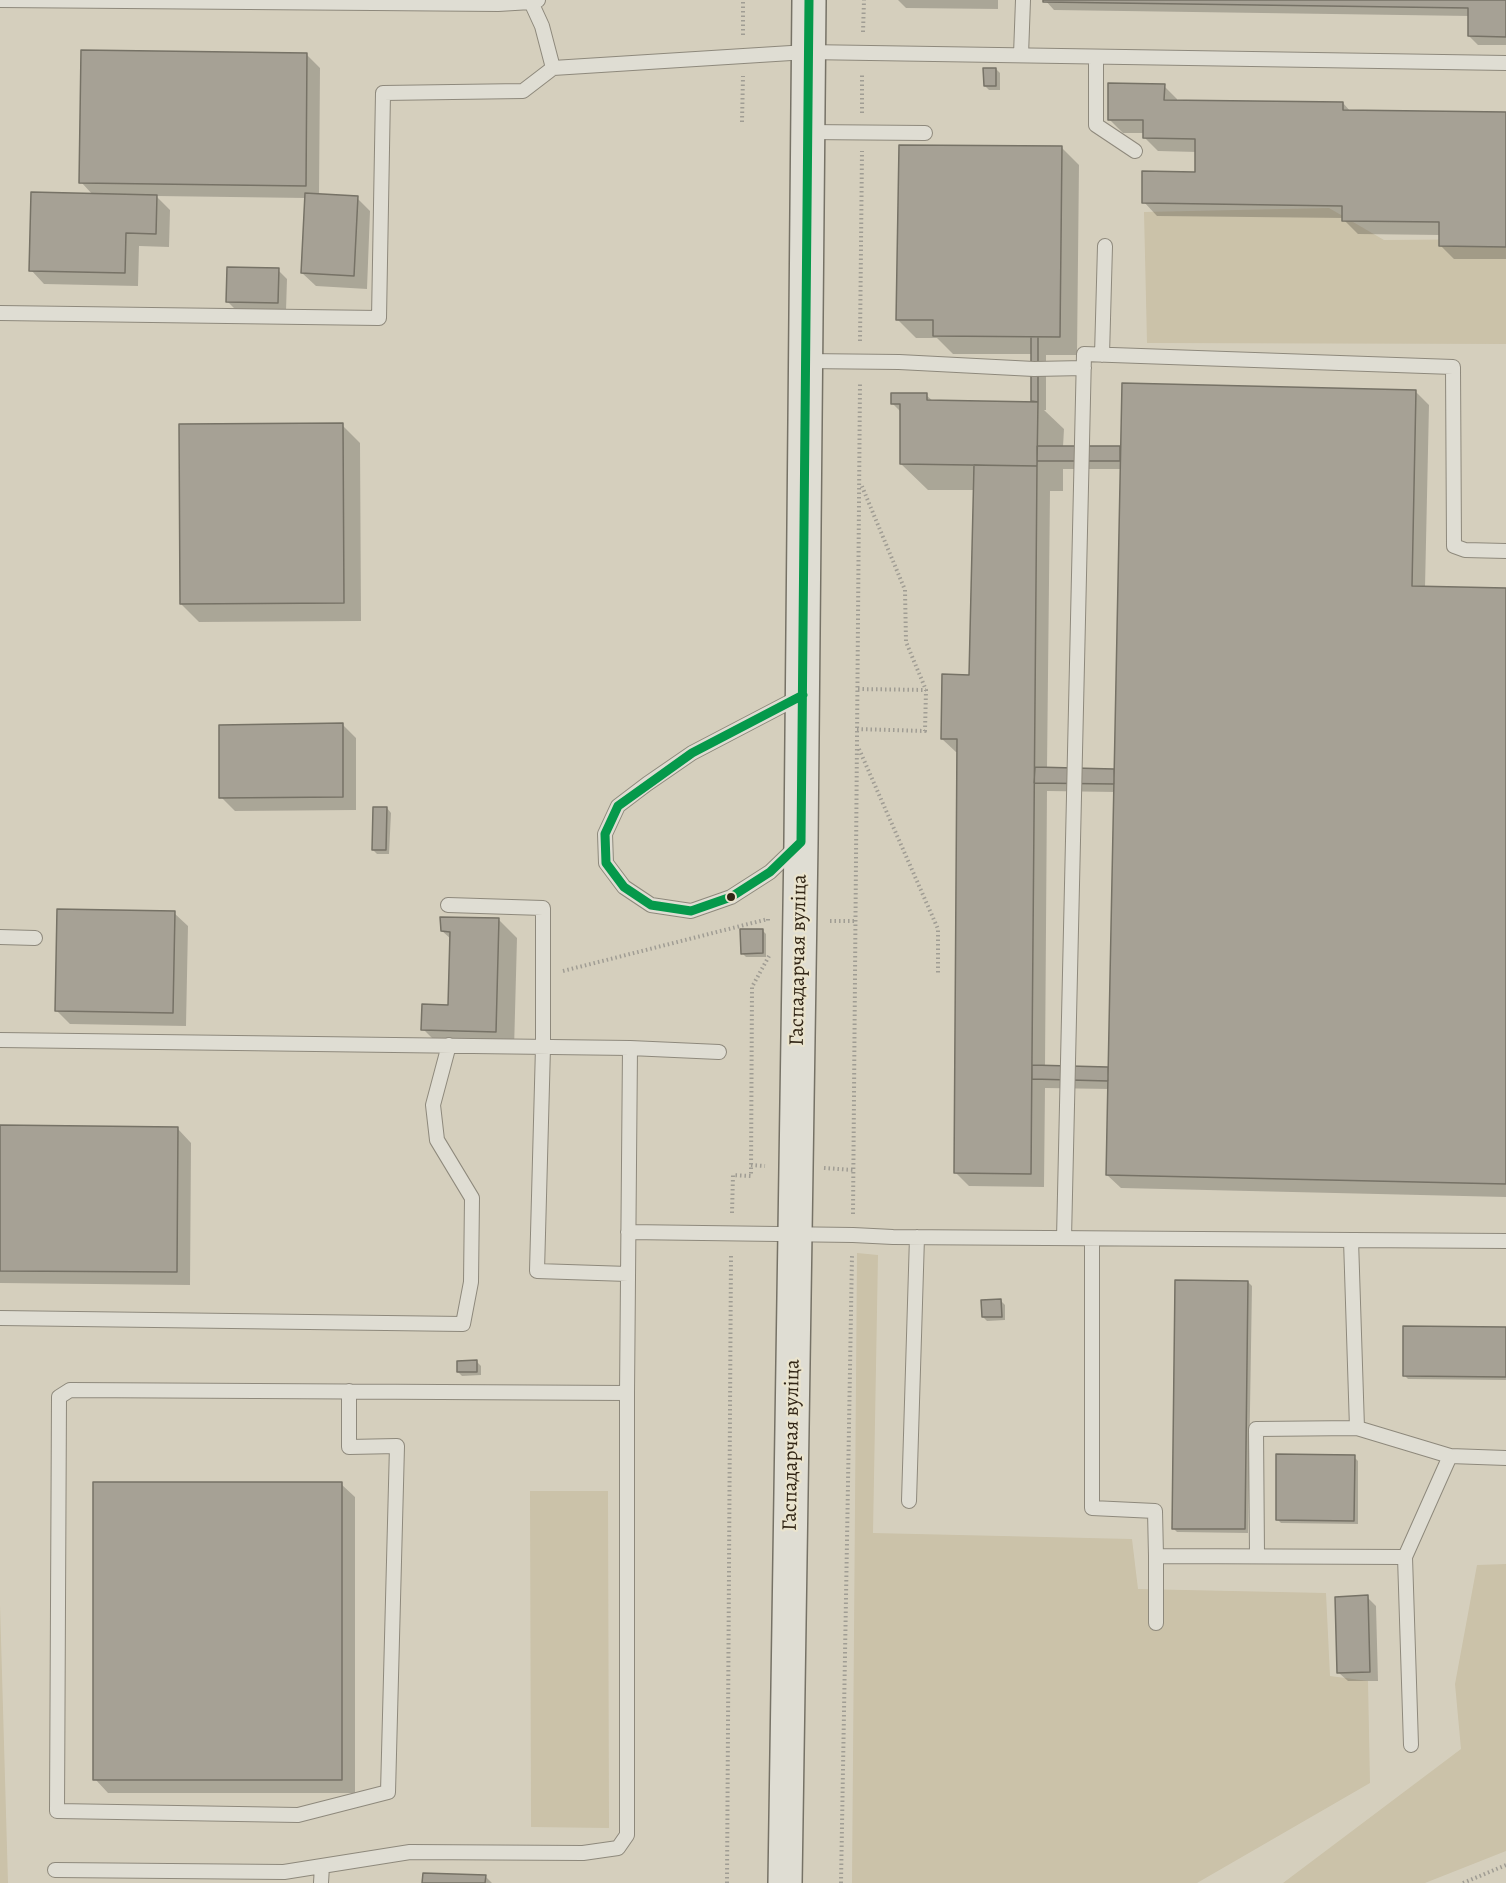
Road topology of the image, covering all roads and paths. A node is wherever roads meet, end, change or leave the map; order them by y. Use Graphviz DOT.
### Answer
graph roads {
  1 [pos="0,0"];
  2 [pos="809,0"];
  3 [pos="864,0"];
  4 [pos="1023,0"];
  5 [pos="535,1"];
  6 [pos="807,52"];
  7 [pos="862,53"];
  8 [pos="1021,55"];
  9 [pos="1096,57"];
  10 [pos="1506,63"];
  11 [pos="553,68"];
  12 [pos="807,132"];
  13 [pos="862,133"];
  14 [pos="925,133"];
  15 [pos="1135,151"];
  16 [pos="1105,246"];
  17 [pos="0,313"];
  18 [pos="1102,355"];
  19 [pos="805,361"];
  20 [pos="860,361"];
  21 [pos="1084,368"];
  22 [pos="859,481"];
  23 [pos="1506,551"];
  24 [pos="858,689"];
  25 [pos="927,690"];
  26 [pos="803,695"];
  27 [pos="857,729"];
  28 [pos="857,746"];
  29 [pos="801,842"];
  30 [pos="448,905"];
  31 [pos="827,920"];
  32 [pos="856,921"];
  33 [pos="769,930"];
  34 [pos="0,937"];
  35 [pos="35,938"];
  36 [pos="770,954"];
  37 [pos="938,975"];
  38 [pos="543,976"];
  39 [pos="0,1040"];
  40 [pos="449,1045"];
  41 [pos="543,1047"];
  42 [pos="630,1048"];
  43 [pos="719,1052"];
  44 [pos="628,1232"];
  45 [pos="732,1234"];
  46 [pos="795,1235"];
  47 [pos="853,1235"];
  48 [pos="917,1237"];
  49 [pos="1064,1238"];
  50 [pos="1092,1239"];
  51 [pos="1351,1240"];
  52 [pos="1506,1241"];
  53 [pos="628,1274"];
  54 [pos="0,1318"];
  55 [pos="349,1391"];
  56 [pos="627,1393"];
  57 [pos="1357,1428"];
  58 [pos="1450,1456"];
  59 [pos="1506,1458"];
  60 [pos="909,1501"];
  61 [pos="1156,1556"];
  62 [pos="1257,1556"];
  63 [pos="1405,1557"];
  64 [pos="1156,1623"];
  65 [pos="1411,1745"];
  66 [pos="1506,1865"];
  67 [pos="322,1866"];
  68 [pos="55,1870"];
  69 [pos="202,1877"];
  70 [pos="321,1883"];
  71 [pos="727,1883"];
  72 [pos="785,1883"];
  73 [pos="841,1883"];
  74 [pos="1463,1883"];
  1 -- 5 [label="lane"];
  2 -- 6 [label="street, Гаспадарчая вуліца"];
  3 -- 7 [label="path"];
  4 -- 8 [label="lane"];
  5 -- 11 [label="lane"];
  6 -- 7 [label="lane"];
  6 -- 11 [label="lane"];
  6 -- 12 [label="street, Гаспадарчая вуліца"];
  7 -- 8 [label="lane"];
  7 -- 13 [label="path"];
  8 -- 9 [label="lane"];
  9 -- 10 [label="lane"];
  9 -- 15 [label="lane"];
  11 -- 17 [label="lane"];
  12 -- 13 [label="lane"];
  12 -- 19 [label="street, Гаспадарчая вуліца"];
  13 -- 14 [label="lane"];
  13 -- 20 [label="path"];
  16 -- 18 [label="lane"];
  18 -- 21 [label="lane"];
  18 -- 23 [label="lane"];
  19 -- 20 [label="lane"];
  19 -- 26 [label="street, Гаспадарчая вуліца"];
  20 -- 21 [label="lane"];
  20 -- 22 [label="path"];
  21 -- 49 [label="lane"];
  22 -- 24 [label="path"];
  22 -- 25 [label="path"];
  24 -- 25 [label="path"];
  24 -- 27 [label="path"];
  25 -- 27 [label="path"];
  26 -- 29 [label="street, Гаспадарчая вуліца"];
  26 -- 29 [label="lane"];
  27 -- 28 [label="path"];
  28 -- 32 [label="path"];
  28 -- 37 [label="path"];
  29 -- 46 [label="street, Гаспадарчая вуліца"];
  30 -- 38 [label="lane"];
  31 -- 32 [label="path"];
  32 -- 47 [label="path"];
  33 -- 38 [label="path"];
  34 -- 35 [label="lane"];
  36 -- 45 [label="path"];
  38 -- 41 [label="lane"];
  39 -- 40 [label="lane"];
  40 -- 41 [label="lane"];
  40 -- 54 [label="lane"];
  41 -- 42 [label="lane"];
  41 -- 53 [label="lane"];
  42 -- 43 [label="lane"];
  42 -- 44 [label="lane"];
  44 -- 45 [label="lane"];
  44 -- 53 [label="lane"];
  45 -- 46 [label="lane"];
  45 -- 71 [label="path"];
  46 -- 47 [label="lane"];
  46 -- 72 [label="street, Гаспадарчая вуліца"];
  47 -- 48 [label="lane"];
  47 -- 73 [label="path"];
  48 -- 49 [label="lane"];
  48 -- 60 [label="lane"];
  49 -- 50 [label="lane"];
  50 -- 51 [label="lane"];
  50 -- 61 [label="lane"];
  51 -- 52 [label="lane"];
  51 -- 57 [label="lane"];
  53 -- 56 [label="lane"];
  55 -- 55 [label="lane"];
  55 -- 56 [label="lane"];
  56 -- 67 [label="lane"];
  57 -- 58 [label="lane"];
  57 -- 62 [label="lane"];
  58 -- 59 [label="lane"];
  58 -- 63 [label="lane"];
  61 -- 62 [label="lane"];
  61 -- 64 [label="lane"];
  62 -- 63 [label="lane"];
  63 -- 65 [label="lane"];
  66 -- 74 [label="path"];
  67 -- 69 [label="lane"];
  67 -- 70 [label="lane"];
  68 -- 69 [label="lane"];
}
